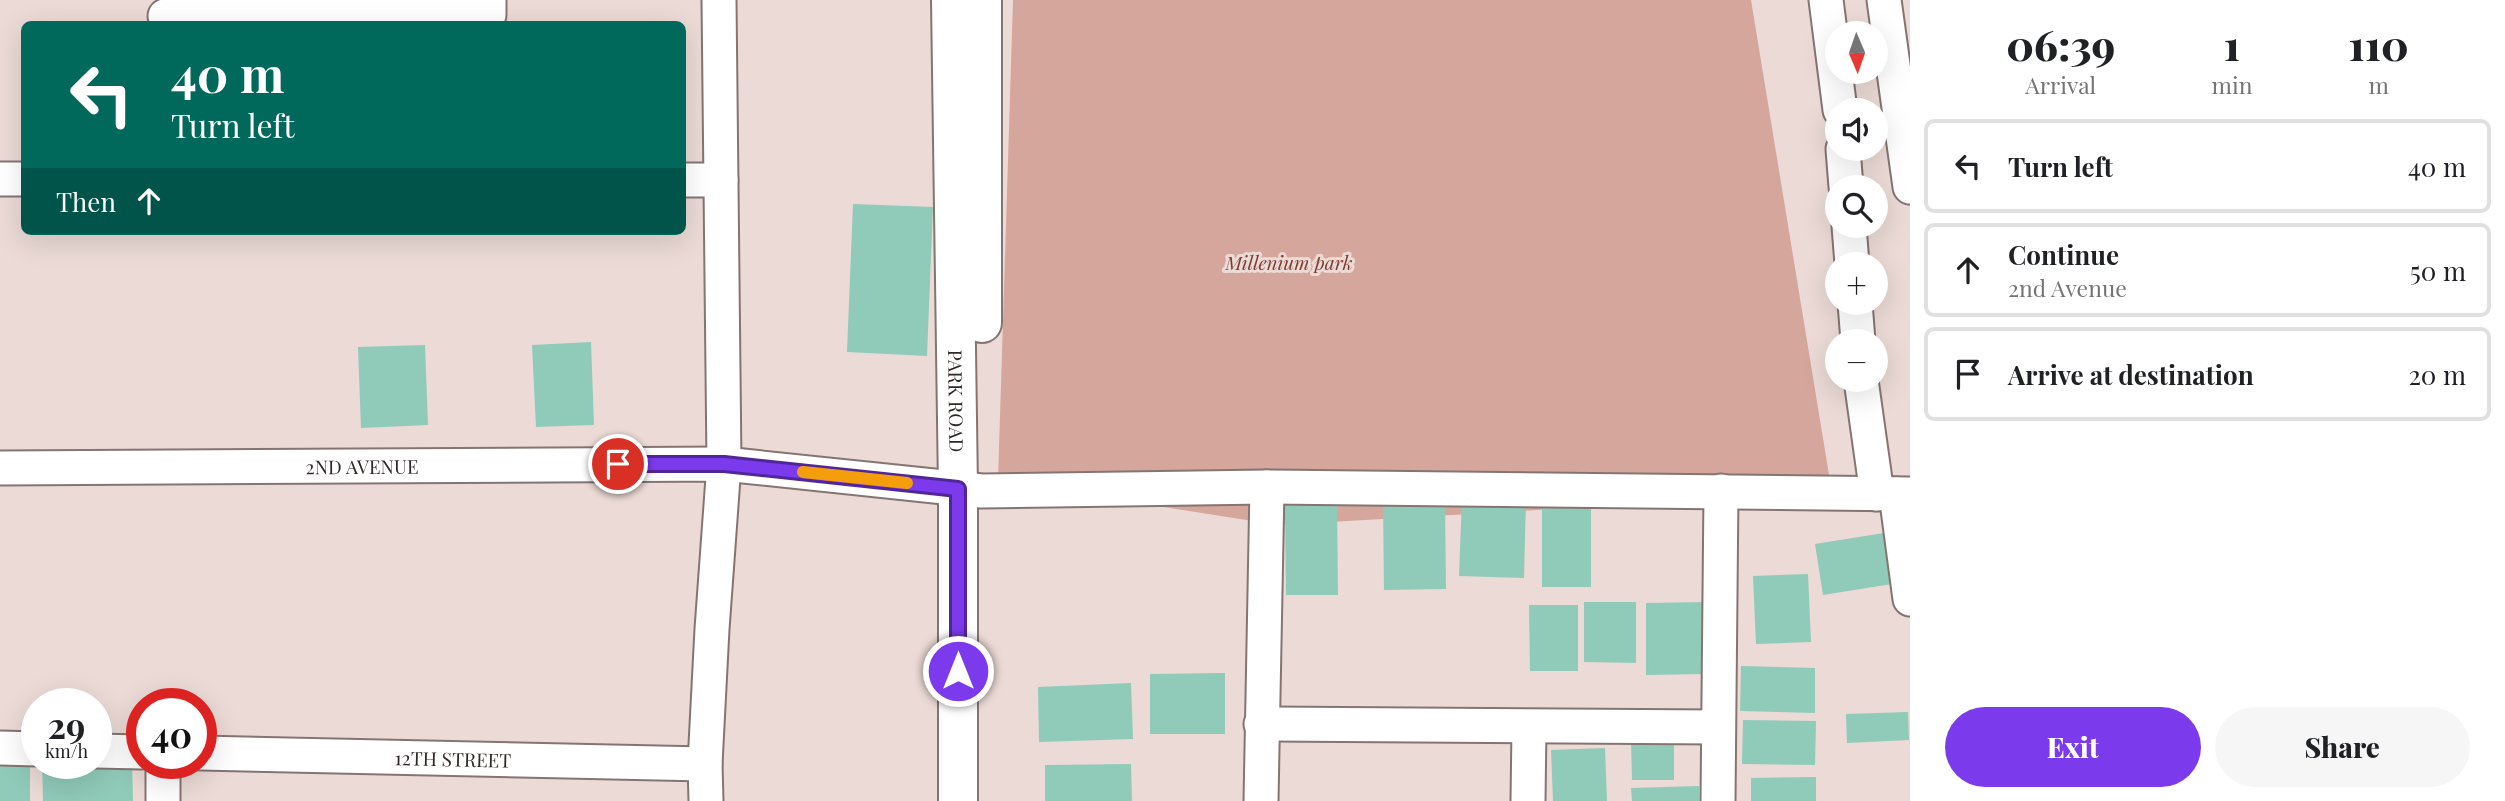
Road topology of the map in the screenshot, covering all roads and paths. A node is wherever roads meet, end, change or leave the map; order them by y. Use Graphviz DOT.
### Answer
graph roads {
  1 [pos="489,0"];
  2 [pos="719,0"];
  3 [pos="951,0"];
  4 [pos="982,0"];
  5 [pos="1826,0"];
  6 [pos="1884,0"];
  7 [pos="165,13"];
  8 [pos="1838,98"];
  9 [pos="0,179"];
  10 [pos="21,179"];
  11 [pos="686,180"];
  12 [pos="721,180"];
  13 [pos="1910,187"];
  14 [pos="1864,392"];
  15 [pos="724,464"];
  16 [pos="0,467"];
  17 [pos="1267,487"];
  18 [pos="970,490"];
  19 [pos="1721,491"];
  20 [pos="1894,494"];
  21 [pos="1910,599"];
  22 [pos="1261,724"];
  23 [pos="1718,727"];
  24 [pos="1529,728"];
  25 [pos="0,748"];
  26 [pos="21,749"];
  27 [pos="217,753"];
  28 [pos="705,764"];
  29 [pos="163,779"];
  30 [pos="163,801"];
  31 [pos="705,801"];
  32 [pos="958,801"];
  33 [pos="982,801"];
  34 [pos="1261,801"];
  35 [pos="1528,801"];
  36 [pos="1718,801"];
  1 -- 7 [label="street"];
  2 -- 12 [label="street"];
  3 -- 18 [label="street, PARK ROAD"];
  4 -- 18 [label="street, PARK ROAD"];
  5 -- 8 [label="street"];
  6 -- 13 [label="street"];
  9 -- 10 [label="street"];
  11 -- 12 [label="street"];
  12 -- 15 [label="street"];
  14 -- 20 [label="street"];
  15 -- 16 [label="street, 2ND AVENUE"];
  15 -- 18 [label="street, 2ND AVENUE"];
  15 -- 28 [label="street"];
  17 -- 18 [label="street, 2ND AVENUE"];
  17 -- 19 [label="street, 2ND AVENUE"];
  17 -- 22 [label="street"];
  18 -- 32 [label="street, PARK ROAD"];
  18 -- 33 [label="street, PARK ROAD"];
  19 -- 20 [label="street, 2ND AVENUE"];
  19 -- 23 [label="street"];
  20 -- 21 [label="street"];
  22 -- 24 [label="street"];
  22 -- 34 [label="street"];
  23 -- 24 [label="street"];
  23 -- 36 [label="street"];
  24 -- 35 [label="street"];
  25 -- 26 [label="street"];
  27 -- 28 [label="street, 12TH STREET"];
  28 -- 31 [label="street"];
  29 -- 30 [label="street"];
}
